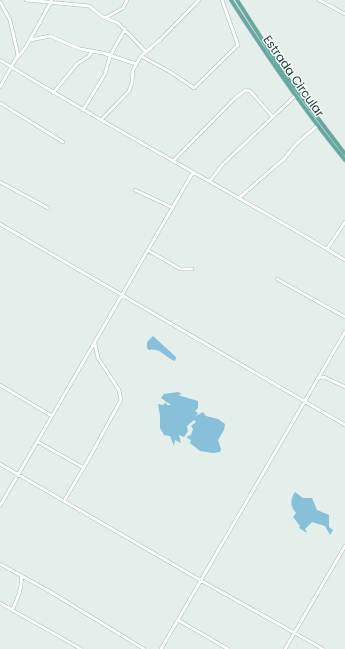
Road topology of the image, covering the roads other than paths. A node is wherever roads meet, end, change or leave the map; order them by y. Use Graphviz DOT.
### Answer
graph roads {
  1 [pos="26,0"];
  2 [pos="127,0"];
  3 [pos="199,0"];
  4 [pos="222,0"];
  5 [pos="231,0"];
  6 [pos="237,0"];
  7 [pos="318,0"];
  8 [pos="51,1"];
  9 [pos="0,3"];
  10 [pos="345,14"];
  11 [pos="106,18"];
  12 [pos="125,29"];
  13 [pos="30,40"];
  14 [pos="92,51"];
  15 [pos="146,52"];
  16 [pos="110,56"];
  17 [pos="142,56"];
  18 [pos="18,57"];
  19 [pos="0,60"];
  20 [pos="136,64"];
  21 [pos="11,67"];
  22 [pos="0,87"];
  23 [pos="53,93"];
  24 [pos="295,96"];
  25 [pos="0,103"];
  26 [pos="83,110"];
  27 [pos="272,116"];
  28 [pos="101,120"];
  29 [pos="317,126"];
  30 [pos="63,142"];
  31 [pos="345,154"];
  32 [pos="173,160"];
  33 [pos="345,160"];
  34 [pos="193,172"];
  35 [pos="210,181"];
  36 [pos="0,182"];
  37 [pos="135,190"];
  38 [pos="240,197"];
  39 [pos="48,208"];
  40 [pos="173,208"];
  41 [pos="345,222"];
  42 [pos="0,224"];
  43 [pos="327,249"];
  44 [pos="149,251"];
  45 [pos="345,260"];
  46 [pos="192,268"];
  47 [pos="277,279"];
  48 [pos="123,296"];
  49 [pos="345,317"];
  50 [pos="345,332"];
  51 [pos="95,344"];
  52 [pos="318,378"];
  53 [pos="0,385"];
  54 [pos="345,387"];
  55 [pos="307,397"];
  56 [pos="304,402"];
  57 [pos="309,404"];
  58 [pos="52,416"];
  59 [pos="345,425"];
  60 [pos="38,442"];
  61 [pos="0,464"];
  62 [pos="84,468"];
  63 [pos="18,474"];
  64 [pos="64,501"];
  65 [pos="0,506"];
  66 [pos="345,546"];
  67 [pos="0,564"];
  68 [pos="21,576"];
  69 [pos="200,580"];
  70 [pos="0,603"];
  71 [pos="12,610"];
  72 [pos="178,620"];
  73 [pos="295,632"];
  74 [pos="81,649"];
  75 [pos="144,649"];
  76 [pos="161,649"];
  77 [pos="228,649"];
  78 [pos="285,649"];
  79 [pos="323,649"];
  1 -- 8 [label="street"];
  2 -- 11 [label="street"];
  3 -- 15 [label="street"];
  4 -- 17 [label="street"];
  5 -- 24 [label="main road, Estrada Circular"];
  6 -- 31 [label="main road, Estrada Circular"];
  7 -- 10 [label="street"];
  8 -- 11 [label="street"];
  8 -- 13 [label="street"];
  9 -- 18 [label="street"];
  11 -- 12 [label="street"];
  12 -- 15 [label="street"];
  12 -- 16 [label="street"];
  13 -- 14 [label="street"];
  13 -- 18 [label="street"];
  14 -- 16 [label="street"];
  14 -- 23 [label="street"];
  15 -- 17 [label="street"];
  16 -- 20 [label="street"];
  16 -- 26 [label="street"];
  17 -- 20 [label="street"];
  18 -- 21 [label="street"];
  19 -- 21 [label="street"];
  20 -- 28 [label="street"];
  21 -- 22 [label="street"];
  21 -- 23 [label="street"];
  23 -- 26 [label="street"];
  24 -- 27 [label="street"];
  24 -- 29 [label="main road, Estrada Circular"];
  25 -- 30 [label="street"];
  26 -- 28 [label="street"];
  27 -- 32 [label="street"];
  27 -- 35 [label="street"];
  28 -- 32 [label="street"];
  29 -- 33 [label="main road, Estrada Circular"];
  29 -- 38 [label="street"];
  32 -- 34 [label="street"];
  34 -- 35 [label="street"];
  34 -- 40 [label="street"];
  35 -- 38 [label="street"];
  36 -- 39 [label="street"];
  37 -- 40 [label="street"];
  38 -- 43 [label="street"];
  40 -- 44 [label="street"];
  41 -- 43 [label="street"];
  42 -- 48 [label="street"];
  43 -- 45 [label="street"];
  44 -- 46 [label="street"];
  44 -- 48 [label="street"];
  47 -- 49 [label="street"];
  48 -- 51 [label="street"];
  48 -- 56 [label="street"];
  50 -- 52 [label="street"];
  51 -- 58 [label="street"];
  51 -- 62 [label="street"];
  52 -- 54 [label="street"];
  52 -- 55 [label="street"];
  53 -- 58 [label="street"];
  55 -- 56 [label="street"];
  55 -- 57 [label="street"];
  56 -- 57 [label="street"];
  56 -- 69 [label="street"];
  57 -- 59 [label="street"];
  58 -- 60 [label="street"];
  60 -- 62 [label="street"];
  60 -- 63 [label="street"];
  61 -- 63 [label="street"];
  62 -- 64 [label="street"];
  63 -- 64 [label="street"];
  63 -- 65 [label="street"];
  64 -- 69 [label="street"];
  66 -- 73 [label="street"];
  67 -- 68 [label="street"];
  68 -- 71 [label="street"];
  68 -- 75 [label="street"];
  69 -- 72 [label="street"];
  69 -- 73 [label="street"];
  70 -- 71 [label="street"];
  71 -- 74 [label="street"];
  72 -- 76 [label="street"];
  72 -- 77 [label="street"];
  73 -- 78 [label="street"];
  73 -- 79 [label="street"];
}
